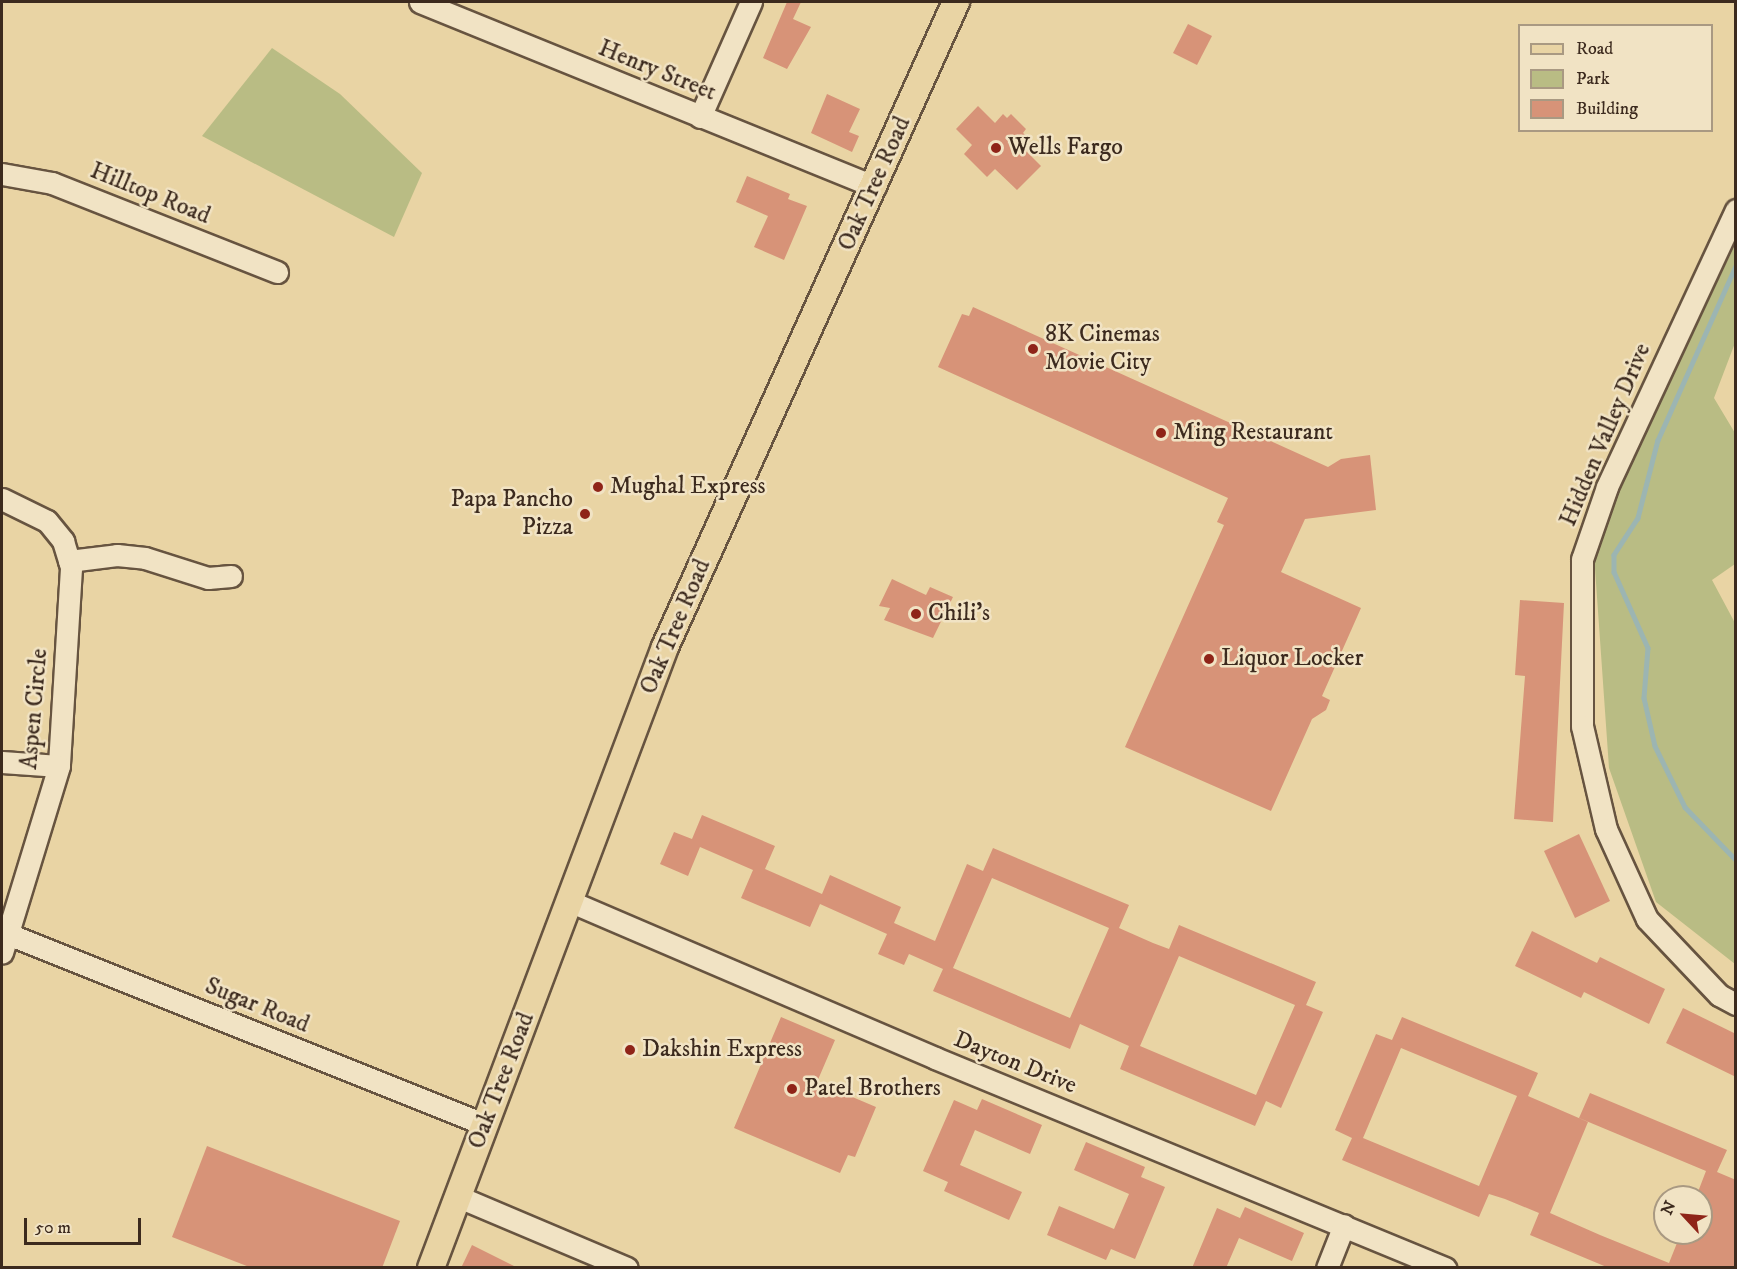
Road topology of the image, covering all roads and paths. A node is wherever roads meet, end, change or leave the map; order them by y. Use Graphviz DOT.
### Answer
graph roads {
  1 [pos="420,2"];
  2 [pos="751,2"];
  3 [pos="956,2"];
  4 [pos="700,117"];
  5 [pos="2,174"];
  6 [pos="875,187"];
  7 [pos="1736,210"];
  8 [pos="277,272"];
  9 [pos="2,499"];
  10 [pos="69,561"];
  11 [pos="231,576"];
  12 [pos="2,762"];
  13 [pos="59,766"];
  14 [pos="569,901"];
  15 [pos="5,943"];
  16 [pos="1736,1004"];
  17 [pos="486,1125"];
  18 [pos="459,1197"];
  19 [pos="1344,1225"];
  20 [pos="431,1268"];
  21 [pos="627,1268"];
  22 [pos="1327,1268"];
  23 [pos="1445,1268"];
  1 -- 4 [label="street, Henry Street"];
  2 -- 4 [label="street"];
  3 -- 6 [label="main road, Oak Tree Road"];
  4 -- 6 [label="street, Henry Street"];
  5 -- 8 [label="street, Hilltop Road"];
  6 -- 14 [label="main road, Oak Tree Road"];
  7 -- 16 [label="street, Hidden Valley Drive"];
  9 -- 10 [label="street, Aspen Circle"];
  10 -- 11 [label="street"];
  10 -- 13 [label="street, Aspen Circle"];
  12 -- 13 [label="street"];
  13 -- 15 [label="street, Aspen Circle"];
  14 -- 17 [label="main road, Oak Tree Road"];
  14 -- 19 [label="street, Dayton Drive"];
  15 -- 17 [label="street, Sugar Road"];
  17 -- 18 [label="main road, Oak Tree Road"];
  18 -- 20 [label="main road, Oak Tree Road"];
  18 -- 21 [label="street"];
  19 -- 22 [label="street"];
  19 -- 23 [label="street, Dayton Drive"];
}
